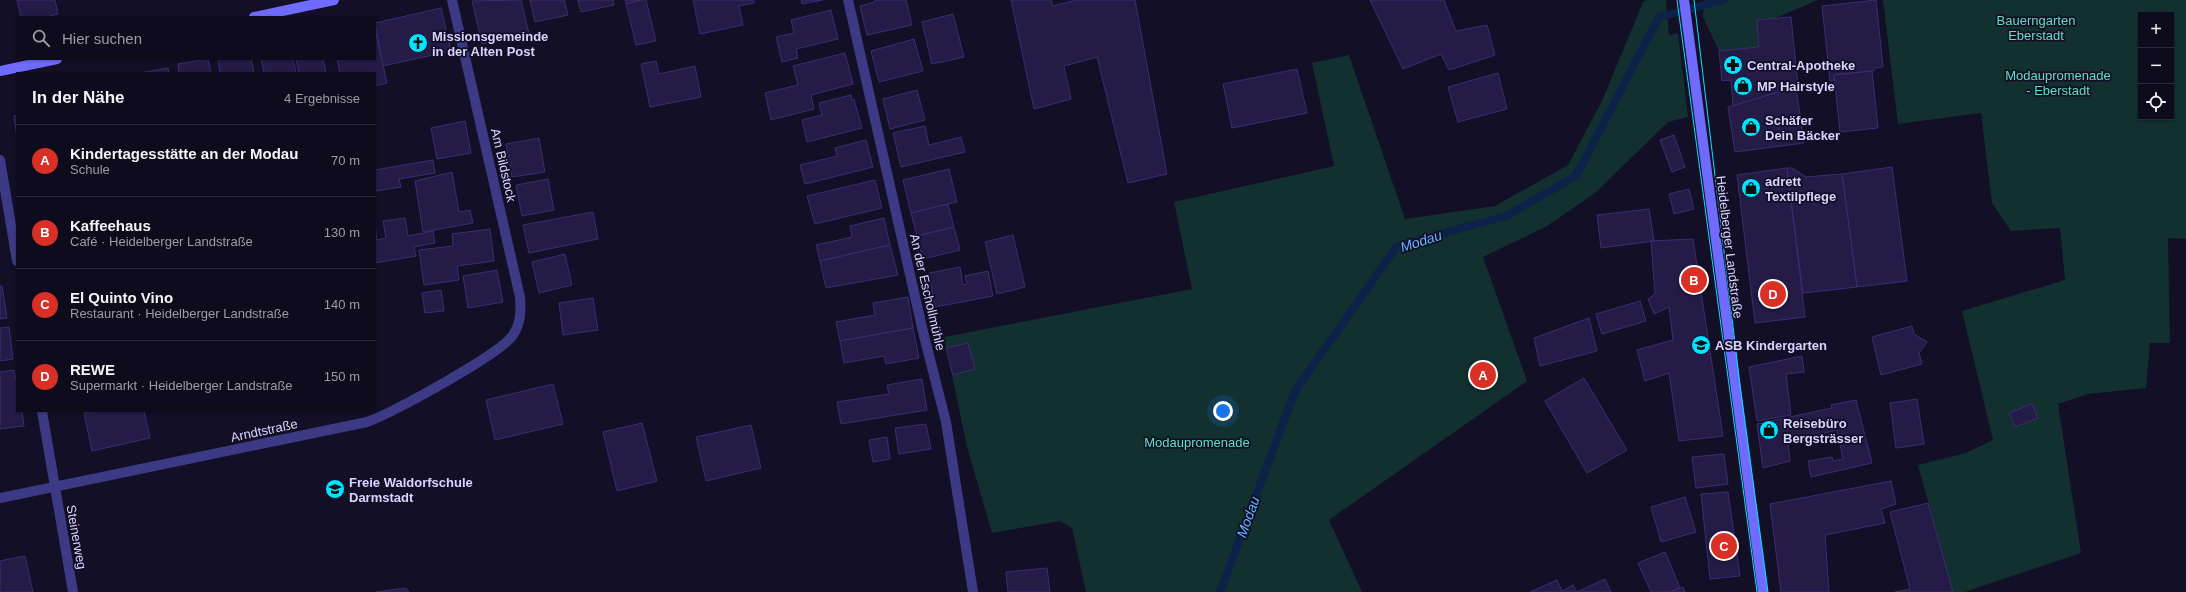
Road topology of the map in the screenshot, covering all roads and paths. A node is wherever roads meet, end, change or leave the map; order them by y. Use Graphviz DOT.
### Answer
graph roads {
  1 [pos="334,0"];
  2 [pos="452,0"];
  3 [pos="848,0"];
  4 [pos="1684,0"];
  5 [pos="259,16"];
  6 [pos="52,60"];
  7 [pos="0,71"];
  8 [pos="0,160"];
  9 [pos="16,255"];
  10 [pos="513,336"];
  11 [pos="42,412"];
  12 [pos="55,486"];
  13 [pos="0,498"];
  14 [pos="73,592"];
  15 [pos="972,592"];
  16 [pos="1763,592"];
  1 -- 5 [label="street"];
  2 -- 10 [label="street, Am Bildstock"];
  3 -- 15 [label="street, An der Eschollmühle"];
  4 -- 16 [label="street, Heidelberger Landstraße"];
  6 -- 7 [label="street"];
  8 -- 9 [label="street"];
  10 -- 12 [label="street, Arndtstraße"];
  11 -- 12 [label="street, Steinerweg"];
  12 -- 13 [label="street, Arndtstraße"];
  12 -- 14 [label="street, Steinerweg"];
}
